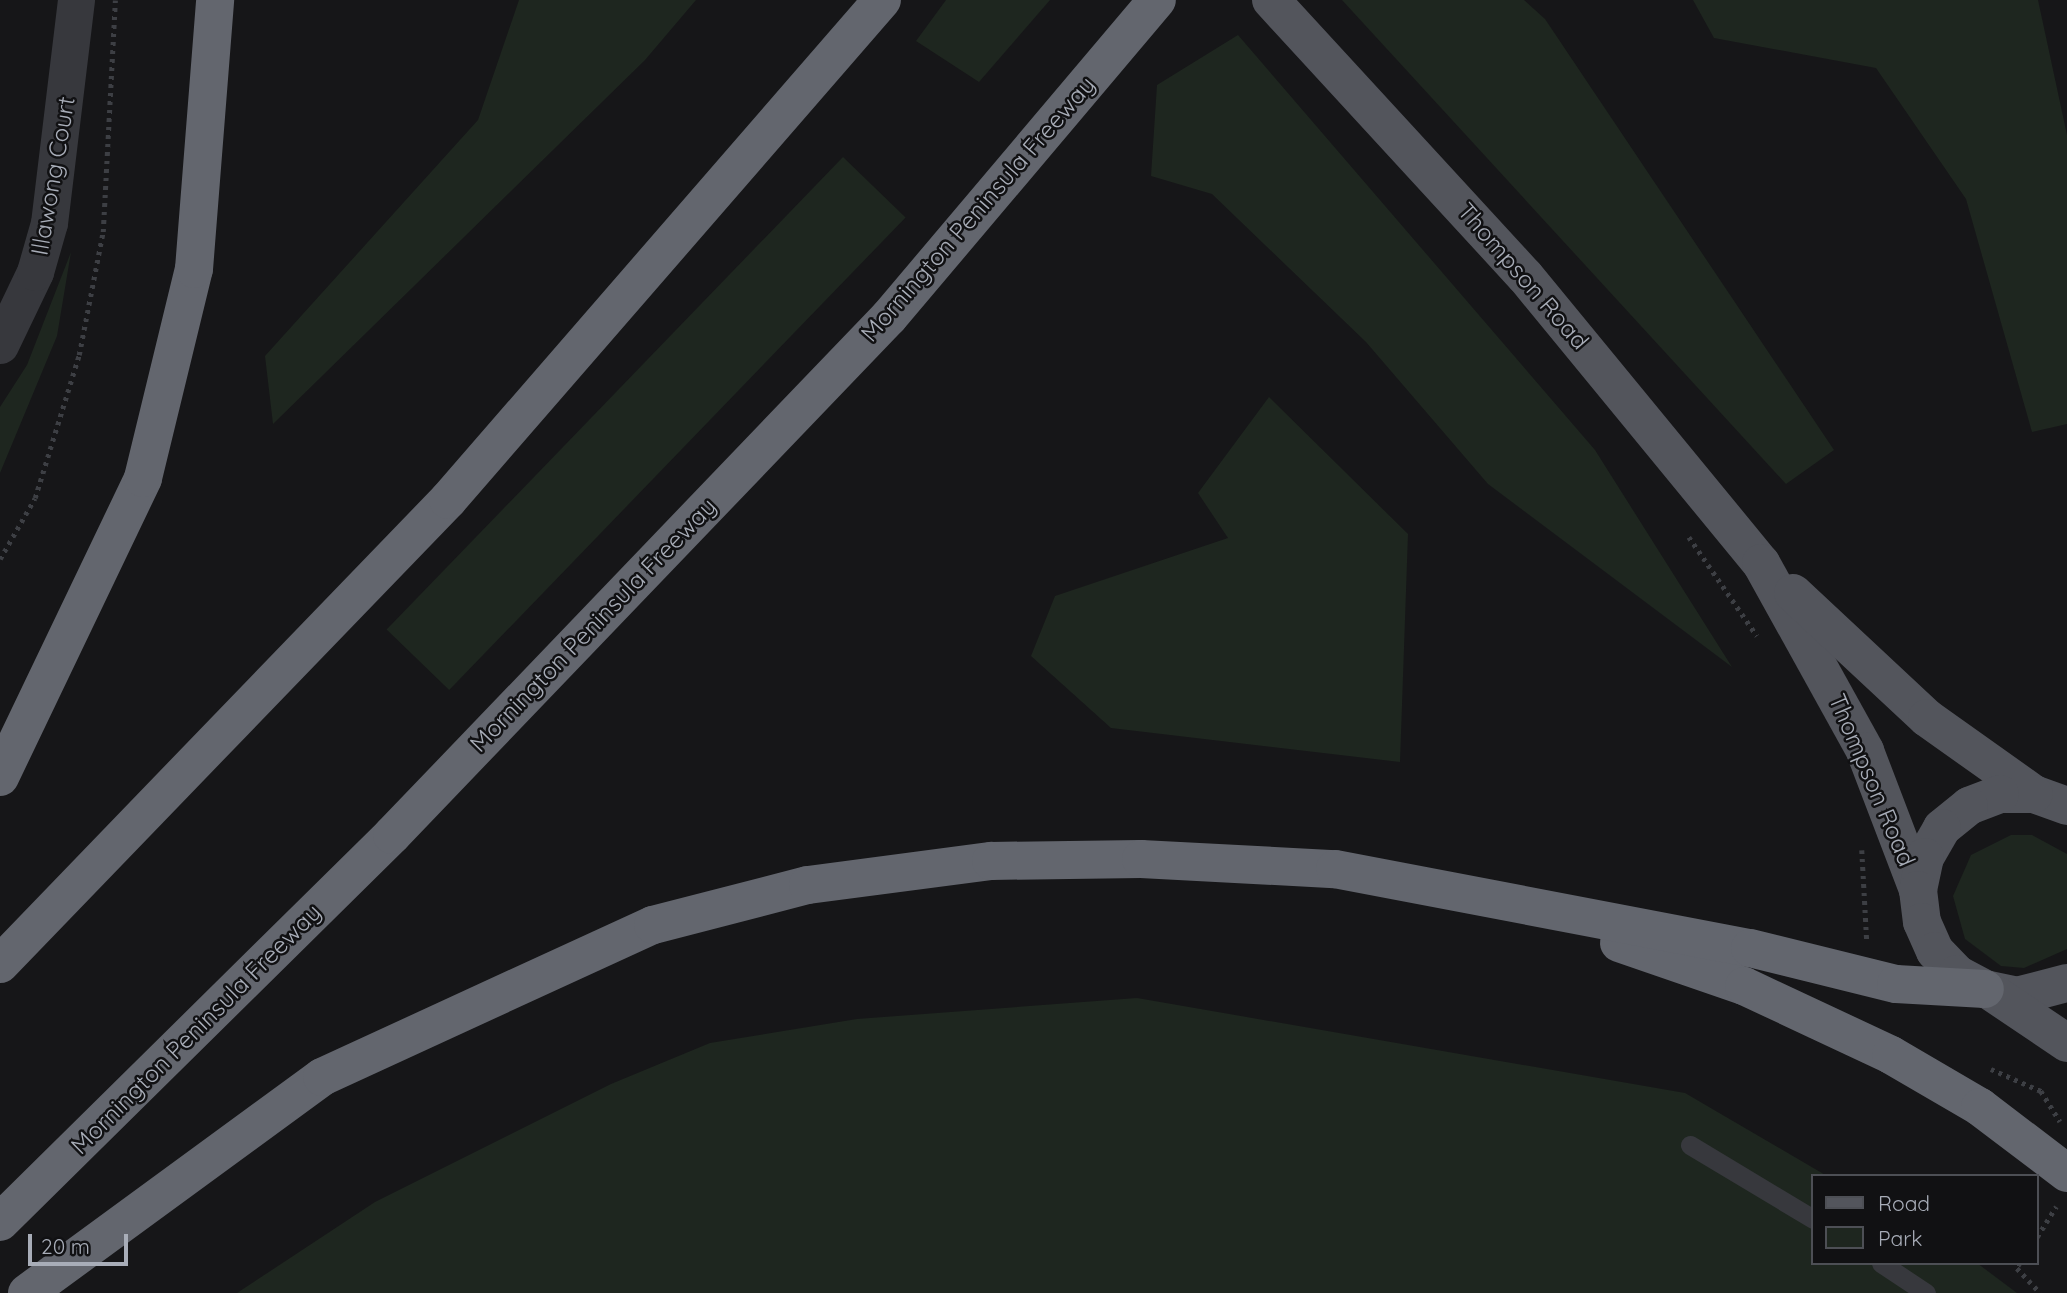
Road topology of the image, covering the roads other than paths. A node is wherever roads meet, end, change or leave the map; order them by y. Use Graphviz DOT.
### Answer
graph roads {
  1 [pos="76,0"];
  2 [pos="215,0"];
  3 [pos="882,0"];
  4 [pos="1157,0"];
  5 [pos="1271,0"];
  6 [pos="0,345"];
  7 [pos="1761,563"];
  8 [pos="0,777"];
  9 [pos="2051,800"];
  10 [pos="1918,890"];
  11 [pos="1485,896"];
  12 [pos="0,964"];
  13 [pos="2067,983"];
  14 [pos="1987,990"];
  15 [pos="2067,1043"];
  16 [pos="1690,1145"];
  17 [pos="2067,1173"];
  18 [pos="1812,1218"];
  19 [pos="0,1222"];
  20 [pos="1884,1265"];
  21 [pos="27,1293"];
  22 [pos="1926,1293"];
  1 -- 6 [label="street, Illawong Court"];
  2 -- 8 [label="highway"];
  3 -- 12 [label="highway"];
  4 -- 19 [label="highway, Mornington Peninsula Freeway"];
  5 -- 7 [label="main road, Thompson Road"];
  7 -- 9 [label="main road, Thompson Road"];
  7 -- 10 [label="main road, Thompson Road"];
  9 -- 10 [label="main road"];
  10 -- 14 [label="main road, Thompson Road"];
  11 -- 14 [label="highway"];
  11 -- 17 [label="highway"];
  11 -- 21 [label="highway"];
  13 -- 14 [label="main road"];
  14 -- 15 [label="main road"];
  16 -- 18 [label="lane"];
  20 -- 22 [label="lane"];
}
